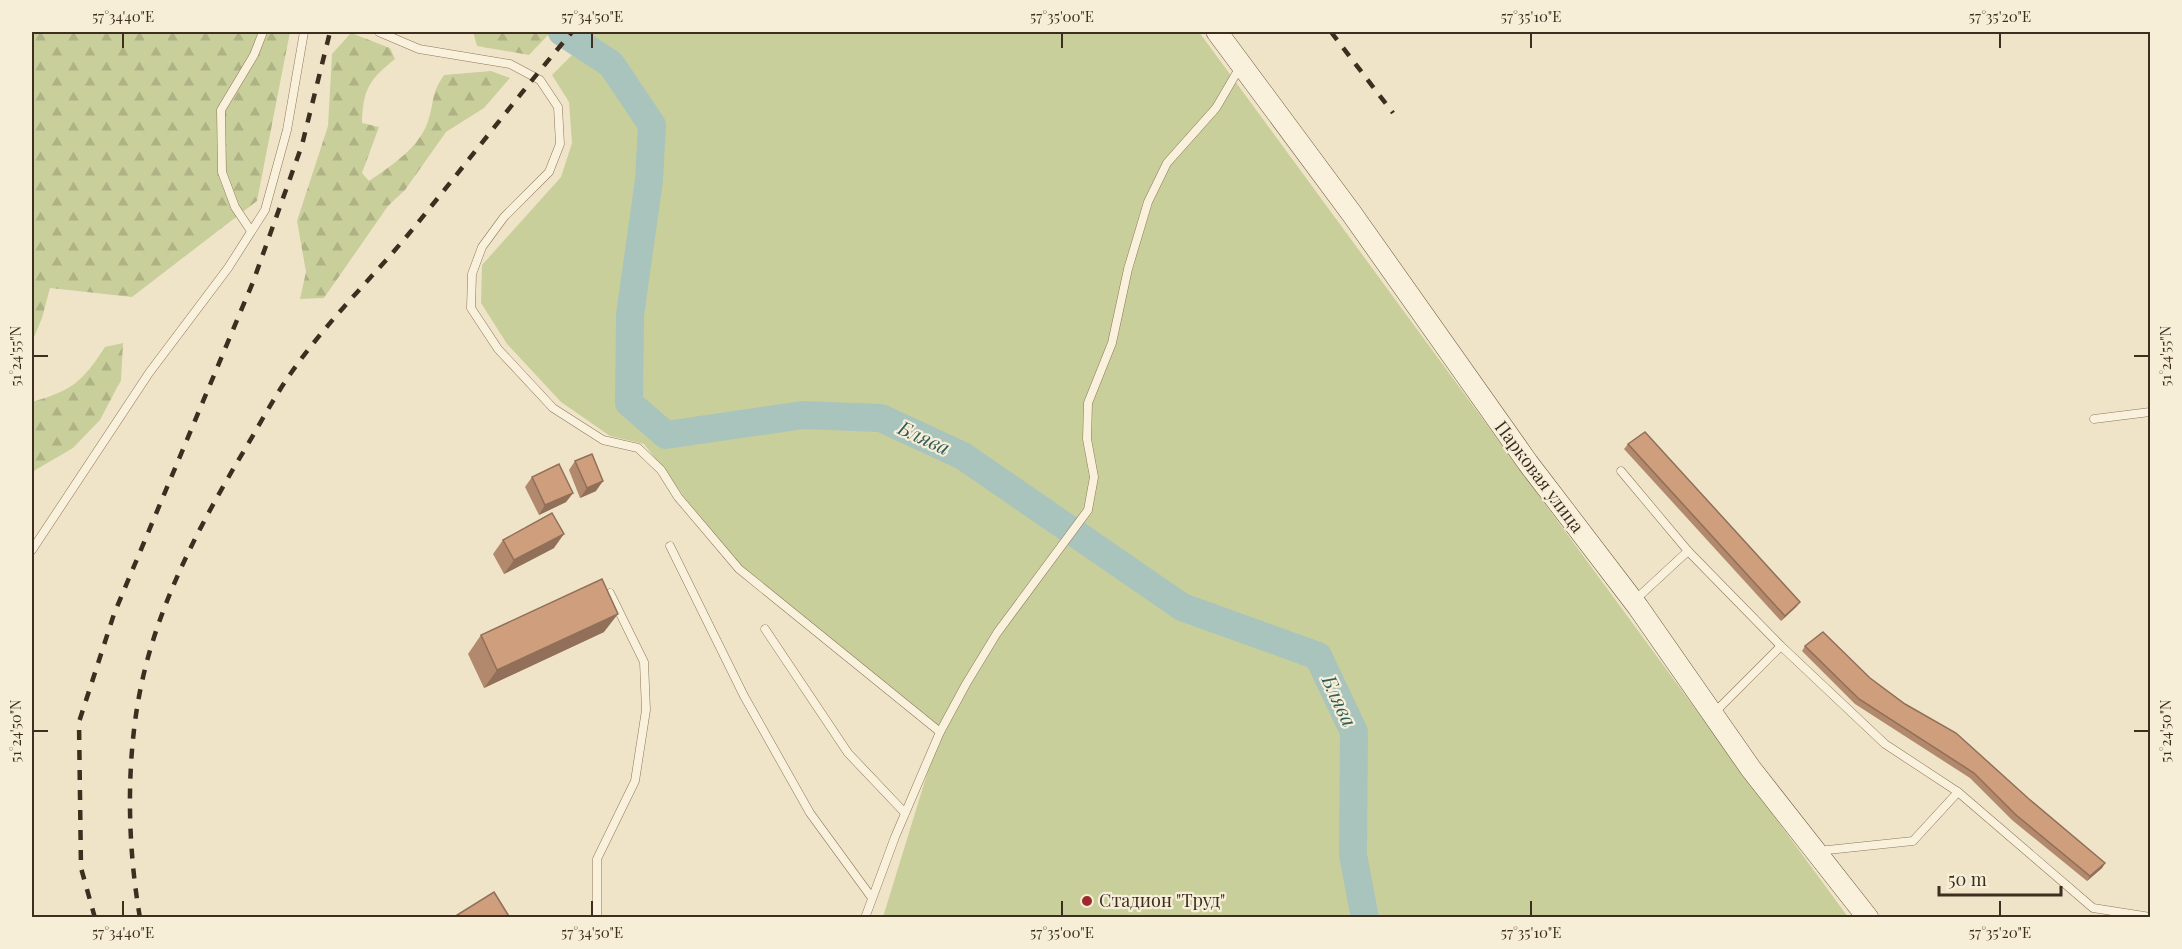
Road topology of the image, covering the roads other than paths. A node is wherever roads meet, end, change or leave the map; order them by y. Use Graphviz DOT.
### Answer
graph roads {
  1 [pos="263,32"];
  2 [pos="304,32"];
  3 [pos="379,32"];
  4 [pos="1217,32"];
  5 [pos="1241,66"];
  6 [pos="251,231"];
  7 [pos="2151,412"];
  8 [pos="2094,419"];
  9 [pos="1621,471"];
  10 [pos="670,546"];
  11 [pos="32,550"];
  12 [pos="1688,551"];
  13 [pos="610,592"];
  14 [pos="1634,601"];
  15 [pos="765,629"];
  16 [pos="1781,646"];
  17 [pos="1713,714"];
  18 [pos="940,732"];
  19 [pos="1958,792"];
  20 [pos="905,813"];
  21 [pos="1816,852"];
  22 [pos="872,898"];
  23 [pos="2151,917"];
  24 [pos="597,918"];
  25 [pos="865,918"];
  26 [pos="1868,918"];
  1 -- 6 [label="lane"];
  2 -- 6 [label="lane"];
  3 -- 18 [label="lane"];
  4 -- 5 [label="street, Парковая улица"];
  5 -- 14 [label="street, Парковая улица"];
  5 -- 18 [label="lane"];
  6 -- 11 [label="lane"];
  7 -- 8 [label="lane"];
  9 -- 12 [label="lane"];
  10 -- 22 [label="lane"];
  12 -- 14 [label="lane"];
  12 -- 16 [label="lane"];
  13 -- 24 [label="lane"];
  14 -- 17 [label="street, Парковая улица"];
  15 -- 20 [label="lane"];
  16 -- 17 [label="lane"];
  16 -- 19 [label="lane"];
  17 -- 21 [label="street, Парковая улица"];
  18 -- 20 [label="lane"];
  19 -- 21 [label="lane"];
  19 -- 23 [label="lane"];
  20 -- 22 [label="lane"];
  21 -- 26 [label="street, Парковая улица"];
  22 -- 25 [label="lane"];
}
